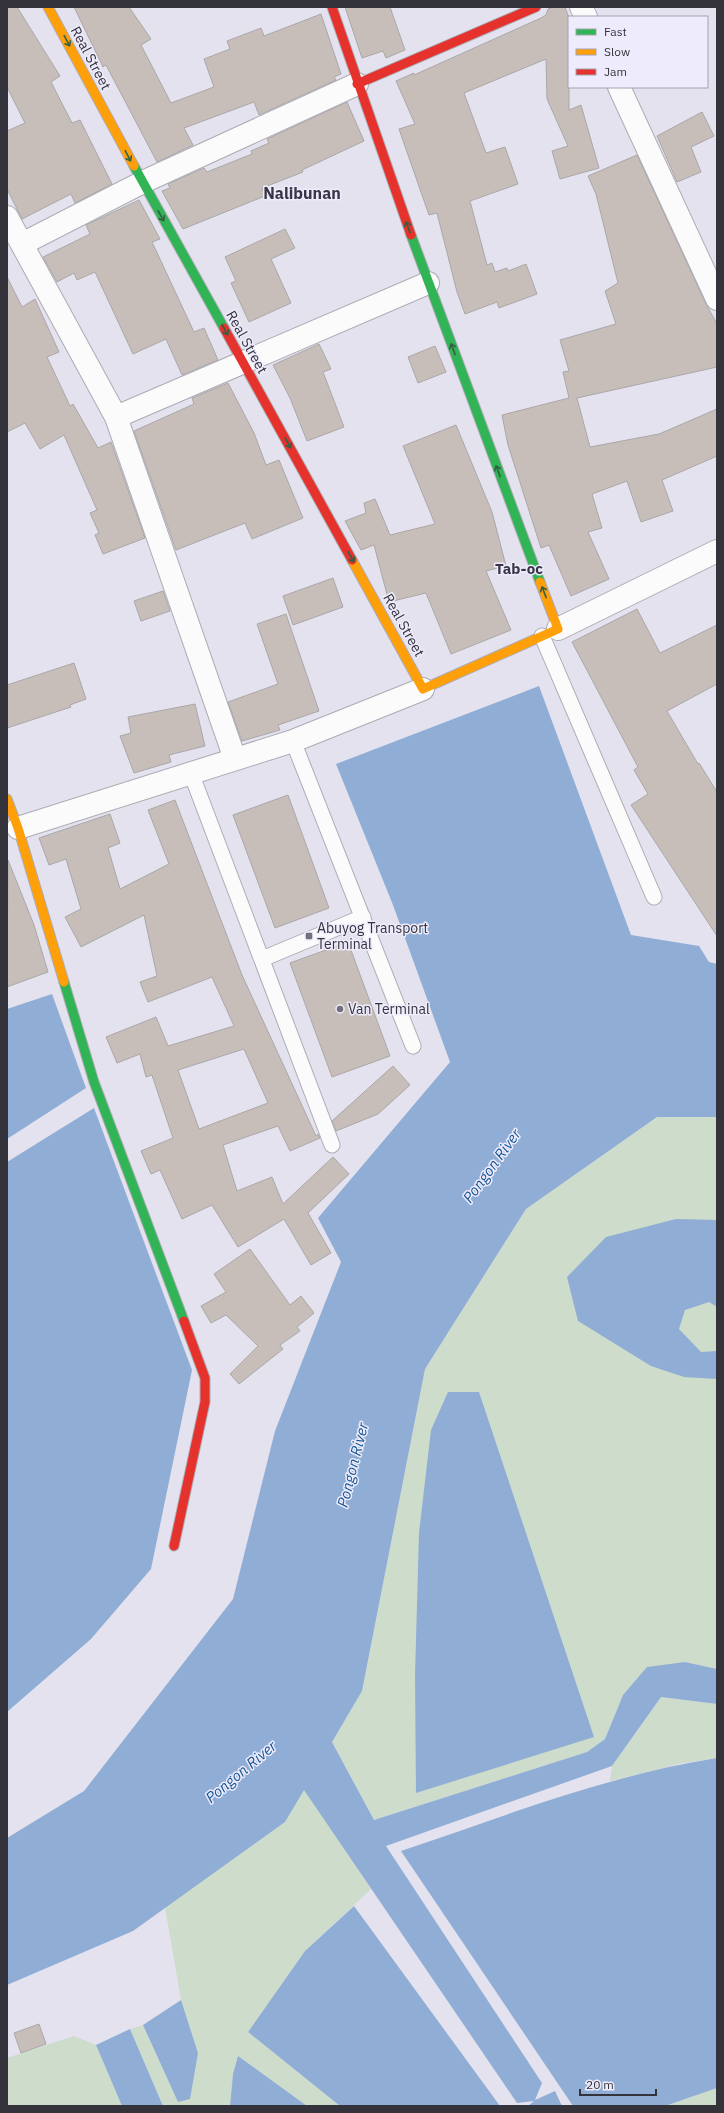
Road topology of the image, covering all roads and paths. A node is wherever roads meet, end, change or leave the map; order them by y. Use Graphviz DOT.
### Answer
graph roads {
  1 [pos="48,7"];
  2 [pos="332,7"];
  3 [pos="536,7"];
  4 [pos="581,7"];
  5 [pos="586,16"];
  6 [pos="357,84"];
  7 [pos="619,88"];
  8 [pos="142,182"];
  9 [pos="7,216"];
  10 [pos="22,244"];
  11 [pos="428,283"];
  12 [pos="717,299"];
  13 [pos="244,363"];
  14 [pos="116,417"];
  15 [pos="717,551"];
  16 [pos="550,632"];
  17 [pos="423,689"];
  18 [pos="293,741"];
  19 [pos="235,760"];
  20 [pos="191,773"];
  21 [pos="7,799"];
  22 [pos="18,828"];
  23 [pos="654,897"];
  24 [pos="363,917"];
  25 [pos="262,959"];
  26 [pos="413,1046"];
  27 [pos="332,1145"];
  28 [pos="174,1546"];
  1 -- 8 [label="street, Real Street, one-way"];
  2 -- 6 [label="street"];
  3 -- 6 [label="street"];
  4 -- 5 [label="street"];
  6 -- 8 [label="street"];
  11 -- 6 [label="street, one-way"];
  7 -- 12 [label="street"];
  8 -- 10 [label="street"];
  8 -- 13 [label="street, Real Street, one-way"];
  9 -- 10 [label="street"];
  10 -- 14 [label="street"];
  11 -- 13 [label="street"];
  16 -- 11 [label="street, one-way"];
  13 -- 14 [label="street"];
  13 -- 17 [label="street, Real Street, one-way"];
  14 -- 19 [label="street"];
  15 -- 16 [label="street"];
  16 -- 17 [label="street"];
  16 -- 23 [label="lane"];
  17 -- 18 [label="street"];
  18 -- 19 [label="street"];
  18 -- 24 [label="lane"];
  19 -- 20 [label="street"];
  20 -- 22 [label="street"];
  20 -- 25 [label="lane"];
  21 -- 22 [label="street"];
  22 -- 28 [label="street"];
  24 -- 25 [label="lane"];
  24 -- 26 [label="lane"];
  25 -- 27 [label="lane"];
}
